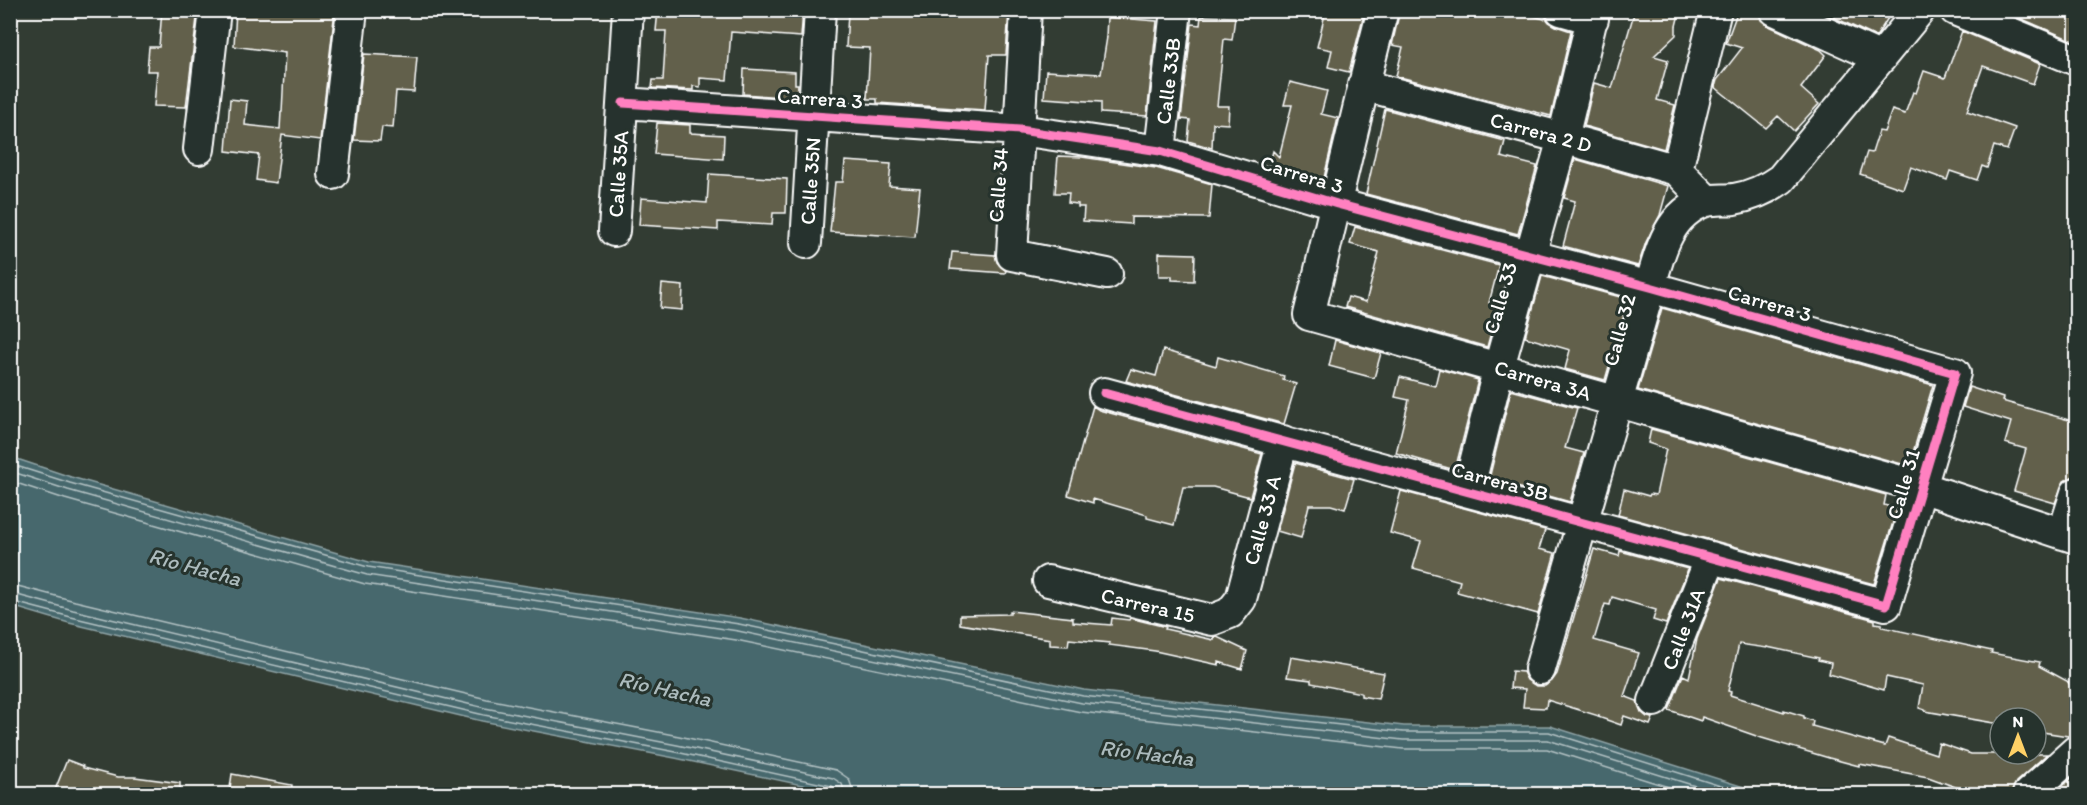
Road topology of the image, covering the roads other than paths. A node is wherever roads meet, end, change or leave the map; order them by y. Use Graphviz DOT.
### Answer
graph roads {
  1 [pos="215,10"];
  2 [pos="352,10"];
  3 [pos="628,10"];
  4 [pos="820,10"];
  5 [pos="1026,10"];
  6 [pos="1176,10"];
  7 [pos="1383,10"];
  8 [pos="1561,10"];
  9 [pos="1716,10"];
  10 [pos="1774,10"];
  11 [pos="1920,10"];
  12 [pos="1955,10"];
  13 [pos="1594,15"];
  14 [pos="1881,58"];
  15 [pos="2076,60"];
  16 [pos="1363,85"];
  17 [pos="623,103"];
  18 [pos="815,116"];
  19 [pos="1020,130"];
  20 [pos="1563,138"];
  21 [pos="199,149"];
  22 [pos="1160,151"];
  23 [pos="1677,170"];
  24 [pos="333,174"];
  25 [pos="1707,201"];
  26 [pos="1337,204"];
  27 [pos="614,231"];
  28 [pos="806,243"];
  29 [pos="1531,255"];
  30 [pos="1107,274"];
  31 [pos="1650,287"];
  32 [pos="1499,367"];
  33 [pos="1954,373"];
  34 [pos="1104,393"];
  35 [pos="1618,402"];
  36 [pos="1282,441"];
  37 [pos="1921,487"];
  38 [pos="1468,491"];
  39 [pos="2076,494"];
  40 [pos="1583,523"];
  41 [pos="2070,536"];
  42 [pos="1711,557"];
  43 [pos="1048,581"];
  44 [pos="1241,599"];
  45 [pos="1886,605"];
  46 [pos="1540,669"];
  47 [pos="1654,701"];
  48 [pos="2076,751"];
  49 [pos="2028,795"];
  1 -- 21 [label="street"];
  2 -- 24 [label="street"];
  3 -- 17 [label="street, Calle 35A"];
  4 -- 18 [label="street, Calle 35N"];
  5 -- 19 [label="street, Calle 34"];
  6 -- 22 [label="street, Calle 33B"];
  7 -- 16 [label="street, Carrera 3A"];
  8 -- 13 [label="street"];
  9 -- 23 [label="street"];
  10 -- 14 [label="street"];
  11 -- 14 [label="street, Calle 32"];
  12 -- 15 [label="street"];
  13 -- 20 [label="street, Calle 33"];
  14 -- 25 [label="street, Calle 32"];
  16 -- 20 [label="street, Carrera 2 D"];
  16 -- 26 [label="street, Carrera 3A"];
  17 -- 18 [label="street, Carrera 3"];
  17 -- 27 [label="street, Calle 35A"];
  18 -- 19 [label="street, Carrera 3"];
  18 -- 28 [label="street, Calle 35N"];
  19 -- 22 [label="street, Carrera 3"];
  19 -- 30 [label="street, Calle 34"];
  20 -- 23 [label="street, Carrera 2 D"];
  20 -- 29 [label="street, Calle 33"];
  22 -- 26 [label="street, Carrera 3"];
  23 -- 25 [label="street"];
  25 -- 31 [label="street, Calle 32"];
  26 -- 29 [label="street, Carrera 3"];
  26 -- 32 [label="street, Carrera 3A"];
  29 -- 31 [label="street, Carrera 3"];
  29 -- 32 [label="street, Calle 33"];
  31 -- 33 [label="street, Carrera 3"];
  31 -- 35 [label="street, Calle 32"];
  32 -- 35 [label="street, Carrera 3A"];
  32 -- 38 [label="street, Calle 33"];
  33 -- 37 [label="street, Calle 31"];
  34 -- 36 [label="street, Carrera 3B"];
  35 -- 37 [label="street, Carrera 3A"];
  35 -- 40 [label="street, Calle 32"];
  36 -- 38 [label="street, Carrera 3B"];
  36 -- 44 [label="street, Calle 33 A"];
  37 -- 41 [label="street, Carrera 3A"];
  37 -- 45 [label="street, Calle 31"];
  38 -- 40 [label="street, Carrera 3B"];
  39 -- 41 [label="street"];
  40 -- 42 [label="street, Carrera 3B"];
  40 -- 46 [label="street, Calle 32"];
  42 -- 45 [label="street, Carrera 3B"];
  42 -- 47 [label="street, Calle 31A"];
  43 -- 44 [label="street, Carrera 15"];
  48 -- 49 [label="street"];
}
